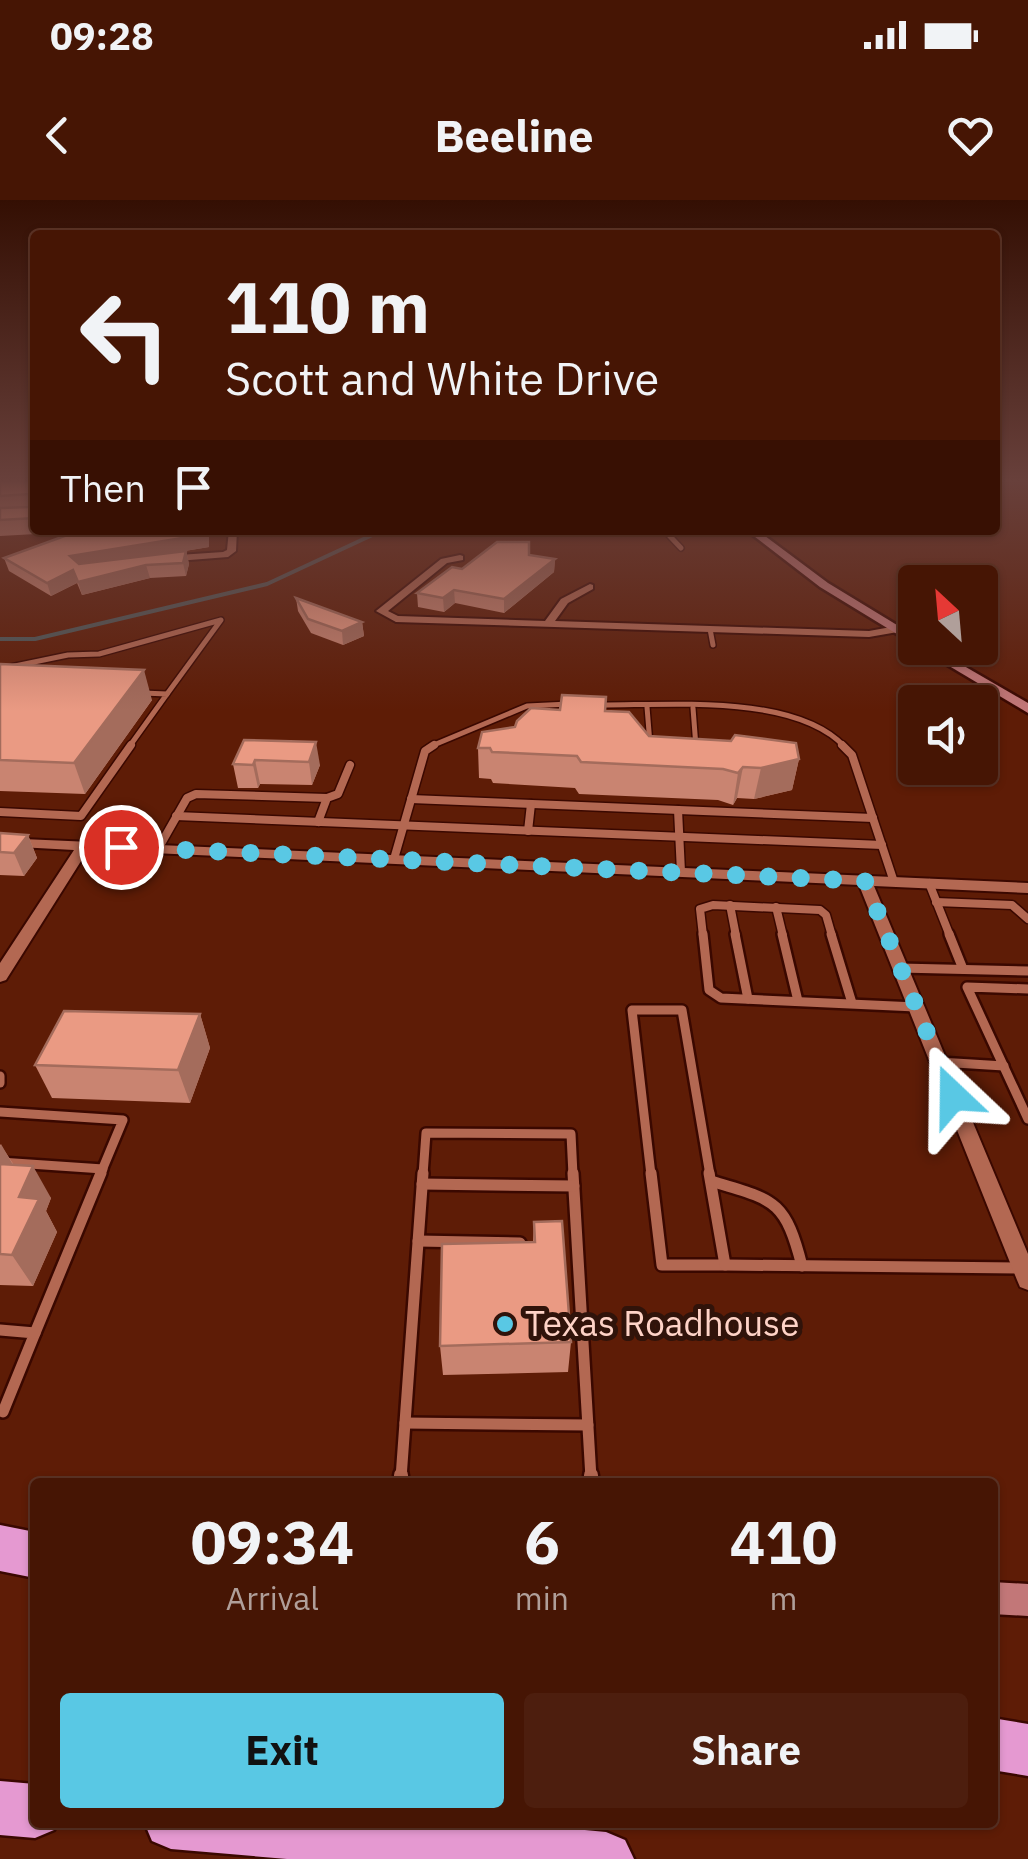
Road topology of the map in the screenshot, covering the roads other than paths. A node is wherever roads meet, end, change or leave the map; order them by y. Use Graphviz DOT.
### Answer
graph roads {
  1 [pos="206,556"];
  2 [pos="786,556"];
  3 [pos="806,556"];
  4 [pos="460,558"];
  5 [pos="145,561"];
  6 [pos="590,587"];
  7 [pos="898,617"];
  8 [pos="549,624"];
  9 [pos="710,628"];
  10 [pos="896,630"];
  11 [pos="713,645"];
  12 [pos="954,665"];
  13 [pos="979,665"];
  14 [pos="0,668"];
  15 [pos="130,693"];
  16 [pos="1028,693"];
  17 [pos="167,694"];
  18 [pos="648,707"];
  19 [pos="693,708"];
  20 [pos="1028,709"];
  21 [pos="650,752"];
  22 [pos="681,754"];
  23 [pos="350,765"];
  24 [pos="327,798"];
  25 [pos="411,799"];
  26 [pos="531,804"];
  27 [pos="678,810"];
  28 [pos="0,812"];
  29 [pos="176,816"];
  30 [pos="872,818"];
  31 [pos="318,822"];
  32 [pos="404,826"];
  33 [pos="528,831"];
  34 [pos="679,837"];
  35 [pos="0,842"];
  36 [pos="882,845"];
  37 [pos="84,846"];
  38 [pos="158,849"];
  39 [pos="394,860"];
  40 [pos="681,872"];
  41 [pos="865,881"];
  42 [pos="894,882"];
  43 [pos="928,884"];
  44 [pos="964,885"];
  45 [pos="1002,887"];
  46 [pos="1028,888"];
  47 [pos="936,902"];
  48 [pos="971,903"];
  49 [pos="730,905"];
  50 [pos="1012,905"];
  51 [pos="776,907"];
  52 [pos="1028,919"];
  53 [pos="900,968"];
  54 [pos="963,969"];
  55 [pos="1028,971"];
  56 [pos="0,976"];
  57 [pos="1028,989"];
  58 [pos="748,999"];
  59 [pos="798,1001"];
  60 [pos="852,1004"];
  61 [pos="916,1007"];
  62 [pos="939,1062"];
  63 [pos="1004,1066"];
  64 [pos="0,1112"];
  65 [pos="1028,1119"];
  66 [pos="0,1162"];
  67 [pos="103,1169"];
  68 [pos="711,1181"];
  69 [pos="422,1184"];
  70 [pos="574,1186"];
  71 [pos="418,1241"];
  72 [pos="538,1243"];
  73 [pos="558,1243"];
  74 [pos="578,1243"];
  75 [pos="725,1264"];
  76 [pos="802,1266"];
  77 [pos="1026,1274"];
  78 [pos="0,1330"];
  79 [pos="35,1332"];
  80 [pos="2,1412"];
  81 [pos="405,1423"];
  82 [pos="588,1425"];
  83 [pos="401,1478"];
  84 [pos="592,1478"];
  85 [pos="0,1547"];
  86 [pos="30,1547"];
  87 [pos="30,1555"];
  88 [pos="998,1598"];
  89 [pos="1028,1600"];
  90 [pos="998,1745"];
  91 [pos="1028,1750"];
  92 [pos="0,1808"];
  93 [pos="30,1811"];
  94 [pos="241,1828"];
  95 [pos="606,1859"];
  1 -- 5 [label="street"];
  2 -- 10 [label="main road"];
  3 -- 7 [label="main road"];
  4 -- 8 [label="street"];
  6 -- 8 [label="street"];
  8 -- 9 [label="street"];
  9 -- 10 [label="street"];
  9 -- 11 [label="lane"];
  12 -- 20 [label="main road"];
  13 -- 16 [label="main road"];
  14 -- 17 [label="lane"];
  15 -- 17 [label="lane"];
  17 -- 28 [label="lane"];
  18 -- 19 [label="lane"];
  18 -- 21 [label="lane"];
  18 -- 25 [label="lane"];
  19 -- 22 [label="lane"];
  19 -- 30 [label="lane"];
  23 -- 24 [label="lane"];
  24 -- 29 [label="lane"];
  24 -- 31 [label="lane"];
  25 -- 26 [label="lane"];
  25 -- 32 [label="lane"];
  26 -- 27 [label="lane"];
  26 -- 33 [label="lane"];
  27 -- 30 [label="lane"];
  27 -- 34 [label="lane"];
  29 -- 31 [label="lane"];
  29 -- 38 [label="lane"];
  30 -- 36 [label="lane"];
  31 -- 32 [label="lane"];
  32 -- 33 [label="lane"];
  32 -- 39 [label="lane"];
  33 -- 34 [label="lane"];
  34 -- 36 [label="lane"];
  34 -- 40 [label="lane"];
  35 -- 37 [label="street"];
  36 -- 42 [label="lane"];
  37 -- 38 [label="street"];
  37 -- 56 [label="street"];
  38 -- 39 [label="street"];
  39 -- 40 [label="street"];
  40 -- 41 [label="street"];
  41 -- 42 [label="street"];
  41 -- 53 [label="street"];
  42 -- 43 [label="street"];
  43 -- 44 [label="street"];
  43 -- 47 [label="lane"];
  44 -- 45 [label="street"];
  44 -- 48 [label="lane"];
  45 -- 46 [label="street"];
  45 -- 50 [label="lane"];
  47 -- 48 [label="lane"];
  47 -- 54 [label="lane"];
  48 -- 50 [label="lane"];
  49 -- 51 [label="lane"];
  49 -- 58 [label="lane"];
  49 -- 58 [label="lane"];
  50 -- 52 [label="lane"];
  51 -- 59 [label="lane"];
  51 -- 60 [label="lane"];
  53 -- 54 [label="lane"];
  53 -- 61 [label="street"];
  54 -- 55 [label="lane"];
  57 -- 63 [label="lane"];
  58 -- 59 [label="lane"];
  59 -- 60 [label="lane"];
  60 -- 61 [label="lane"];
  61 -- 62 [label="street"];
  62 -- 63 [label="lane"];
  62 -- 77 [label="street"];
  63 -- 65 [label="lane"];
  64 -- 67 [label="lane"];
  66 -- 67 [label="lane"];
  67 -- 79 [label="lane"];
  68 -- 75 [label="lane"];
  68 -- 75 [label="lane"];
  68 -- 76 [label="lane"];
  69 -- 70 [label="lane"];
  69 -- 70 [label="lane"];
  69 -- 71 [label="lane"];
  70 -- 74 [label="lane"];
  71 -- 72 [label="lane"];
  71 -- 81 [label="lane"];
  73 -- 74 [label="lane"];
  74 -- 82 [label="lane"];
  75 -- 76 [label="lane"];
  76 -- 77 [label="lane"];
  78 -- 79 [label="lane"];
  79 -- 80 [label="lane"];
  81 -- 82 [label="lane"];
  81 -- 83 [label="lane"];
  82 -- 84 [label="lane"];
  85 -- 86 [label="main road"];
  85 -- 87 [label="highway"];
  88 -- 89 [label="main road"];
  90 -- 91 [label="highway"];
  92 -- 93 [label="highway"];
  94 -- 95 [label="highway"];
}
